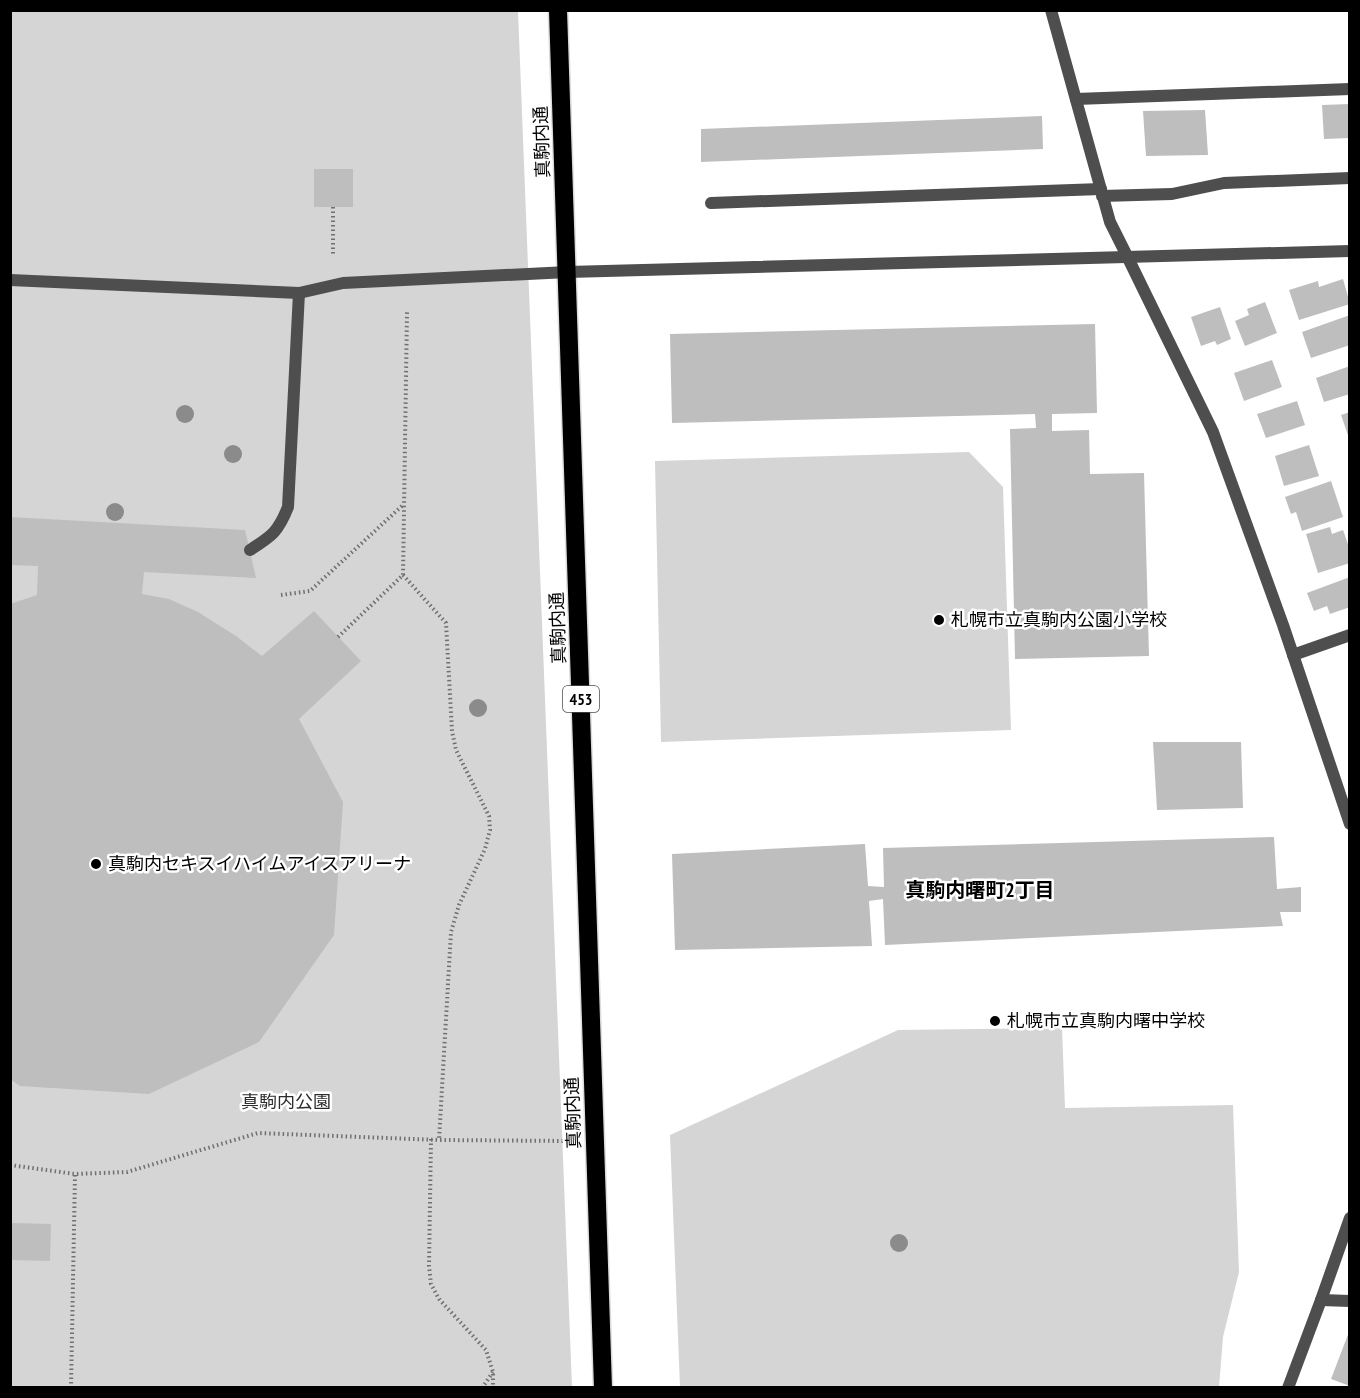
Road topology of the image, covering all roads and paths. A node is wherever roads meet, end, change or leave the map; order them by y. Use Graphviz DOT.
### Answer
graph roads {
  1 [pos="558,10"];
  2 [pos="1051,10"];
  3 [pos="1350,89"];
  4 [pos="1076,99"];
  5 [pos="1350,178"];
  6 [pos="1102,192"];
  7 [pos="711,203"];
  8 [pos="333,207"];
  9 [pos="1350,251"];
  10 [pos="333,254"];
  11 [pos="1128,258"];
  12 [pos="568,272"];
  13 [pos="10,280"];
  14 [pos="299,293"];
  15 [pos="407,312"];
  16 [pos="404,504"];
  17 [pos="250,550"];
  18 [pos="403,575"];
  19 [pos="281,595"];
  20 [pos="1350,635"];
  21 [pos="338,636"];
  22 [pos="1293,655"];
  23 [pos="1350,824"];
  24 [pos="431,1139"];
  25 [pos="440,1140"];
  26 [pos="570,1141"];
  27 [pos="10,1165"];
  28 [pos="75,1174"];
  29 [pos="1350,1218"];
  30 [pos="1322,1300"];
  31 [pos="1350,1301"];
  32 [pos="493,1372"];
  33 [pos="71,1388"];
  34 [pos="482,1388"];
  35 [pos="493,1388"];
  36 [pos="603,1388"];
  37 [pos="1288,1388"];
  1 -- 12 [label="highway, 真駒内通 / 453"];
  2 -- 4 [label="street"];
  3 -- 4 [label="street"];
  4 -- 6 [label="street"];
  5 -- 6 [label="street"];
  6 -- 7 [label="street"];
  6 -- 11 [label="street"];
  8 -- 10 [label="path"];
  9 -- 11 [label="street"];
  11 -- 12 [label="street"];
  11 -- 22 [label="street"];
  12 -- 14 [label="street"];
  12 -- 36 [label="highway, 真駒内通 / 453"];
  13 -- 14 [label="street"];
  14 -- 17 [label="street"];
  15 -- 16 [label="path"];
  16 -- 18 [label="path"];
  16 -- 19 [label="path"];
  18 -- 21 [label="path"];
  18 -- 25 [label="path"];
  20 -- 22 [label="street"];
  22 -- 23 [label="street"];
  24 -- 25 [label="path"];
  24 -- 28 [label="path"];
  24 -- 32 [label="path"];
  25 -- 26 [label="path"];
  27 -- 28 [label="path"];
  28 -- 33 [label="path"];
  29 -- 30 [label="street"];
  30 -- 31 [label="street"];
  30 -- 37 [label="street"];
  32 -- 34 [label="path"];
  32 -- 35 [label="path"];
}
